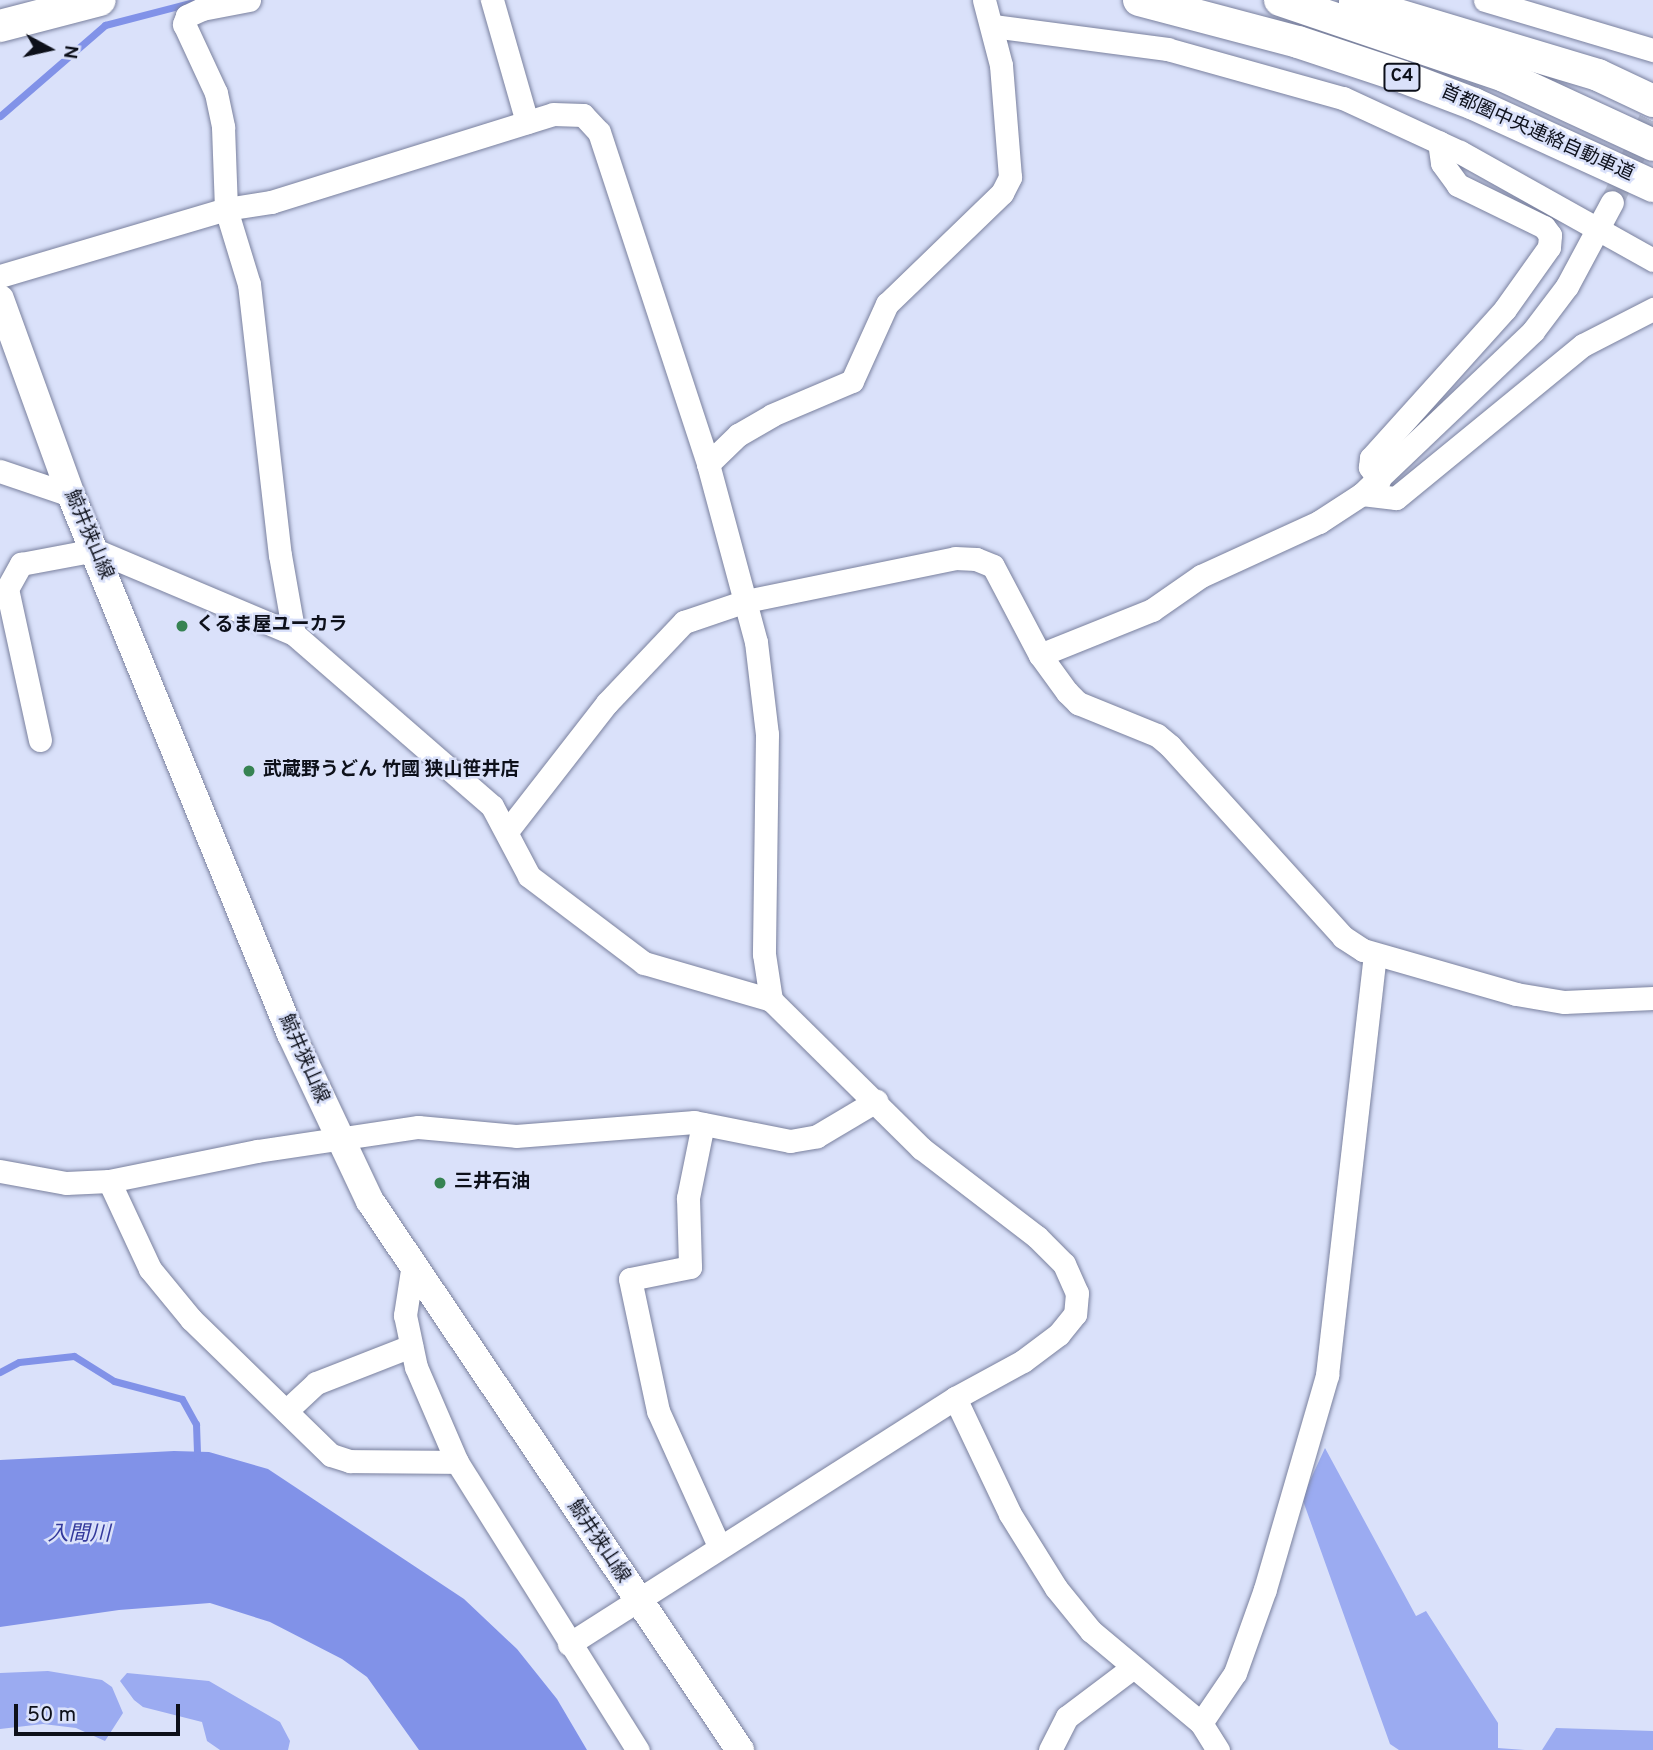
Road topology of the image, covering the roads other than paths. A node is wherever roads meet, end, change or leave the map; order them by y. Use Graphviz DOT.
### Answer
graph roads {
  1 [pos="100,0"];
  2 [pos="249,0"];
  3 [pos="492,0"];
  4 [pos="984,0"];
  5 [pos="1139,0"];
  6 [pos="1280,0"];
  7 [pos="1347,0"];
  8 [pos="1485,0"];
  9 [pos="0,26"];
  10 [pos="993,26"];
  11 [pos="1653,50"];
  12 [pos="1653,101"];
  13 [pos="1474,104"];
  14 [pos="527,122"];
  15 [pos="1438,142"];
  16 [pos="1653,145"];
  17 [pos="1653,186"];
  18 [pos="1612,202"];
  19 [pos="1653,204"];
  20 [pos="226,209"];
  21 [pos="1599,231"];
  22 [pos="1653,260"];
  23 [pos="0,276"];
  24 [pos="0,299"];
  25 [pos="1653,309"];
  26 [pos="708,464"];
  27 [pos="0,471"];
  28 [pos="1370,487"];
  29 [pos="71,495"];
  30 [pos="95,550"];
  31 [pos="9,572"];
  32 [pos="746,601"];
  33 [pos="294,634"];
  34 [pos="1040,655"];
  35 [pos="40,740"];
  36 [pos="508,830"];
  37 [pos="1376,956"];
  38 [pos="1653,998"];
  39 [pos="771,1000"];
  40 [pos="876,1101"];
  41 [pos="703,1124"];
  42 [pos="339,1139"];
  43 [pos="0,1171"];
  44 [pos="109,1181"];
  45 [pos="412,1270"];
  46 [pos="411,1346"];
  47 [pos="955,1398"];
  48 [pos="286,1411"];
  49 [pos="457,1462"];
  50 [pos="719,1546"];
  51 [pos="635,1598"];
  52 [pos="569,1644"];
  53 [pos="1132,1668"];
  54 [pos="1201,1723"];
  55 [pos="638,1750"];
  56 [pos="740,1750"];
  57 [pos="1050,1750"];
  58 [pos="1218,1750"];
  1 -- 9 [label="highway"];
  2 -- 20 [label="street"];
  3 -- 14 [label="street"];
  4 -- 10 [label="street"];
  5 -- 13 [label="highway, 首都圏中央連絡自動車道 / C4"];
  6 -- 16 [label="highway, 首都圏中央連絡自動車道 / C4"];
  7 -- 12 [label="highway"];
  8 -- 11 [label="street"];
  10 -- 15 [label="street"];
  10 -- 26 [label="street"];
  13 -- 17 [label="highway, 首都圏中央連絡自動車道 / C4"];
  13 -- 19 [label="highway"];
  14 -- 20 [label="street"];
  14 -- 26 [label="street"];
  15 -- 21 [label="street"];
  15 -- 28 [label="street"];
  18 -- 21 [label="street"];
  20 -- 23 [label="street"];
  20 -- 33 [label="street"];
  21 -- 22 [label="street"];
  21 -- 28 [label="street"];
  24 -- 29 [label="main road, 鯨井狭山線"];
  25 -- 28 [label="street"];
  26 -- 32 [label="street"];
  27 -- 29 [label="street"];
  28 -- 34 [label="street"];
  29 -- 30 [label="main road, 鯨井狭山線"];
  30 -- 31 [label="street"];
  30 -- 33 [label="street"];
  30 -- 42 [label="main road, 鯨井狭山線"];
  31 -- 35 [label="street"];
  32 -- 34 [label="street"];
  32 -- 36 [label="street"];
  32 -- 39 [label="street"];
  33 -- 36 [label="street"];
  34 -- 37 [label="street"];
  36 -- 39 [label="street"];
  37 -- 38 [label="street"];
  37 -- 54 [label="street"];
  39 -- 40 [label="street"];
  40 -- 41 [label="street"];
  40 -- 47 [label="street"];
  41 -- 42 [label="street"];
  41 -- 50 [label="street"];
  42 -- 44 [label="street"];
  42 -- 45 [label="main road, 鯨井狭山線"];
  43 -- 44 [label="street"];
  44 -- 48 [label="street"];
  45 -- 46 [label="street"];
  45 -- 51 [label="main road, 鯨井狭山線"];
  46 -- 48 [label="street"];
  46 -- 49 [label="street"];
  47 -- 50 [label="street"];
  47 -- 53 [label="street"];
  48 -- 49 [label="street"];
  49 -- 52 [label="street"];
  50 -- 51 [label="street"];
  51 -- 52 [label="street"];
  51 -- 56 [label="main road, 鯨井狭山線"];
  52 -- 55 [label="street"];
  53 -- 54 [label="street"];
  53 -- 57 [label="street"];
  54 -- 58 [label="street"];
}
